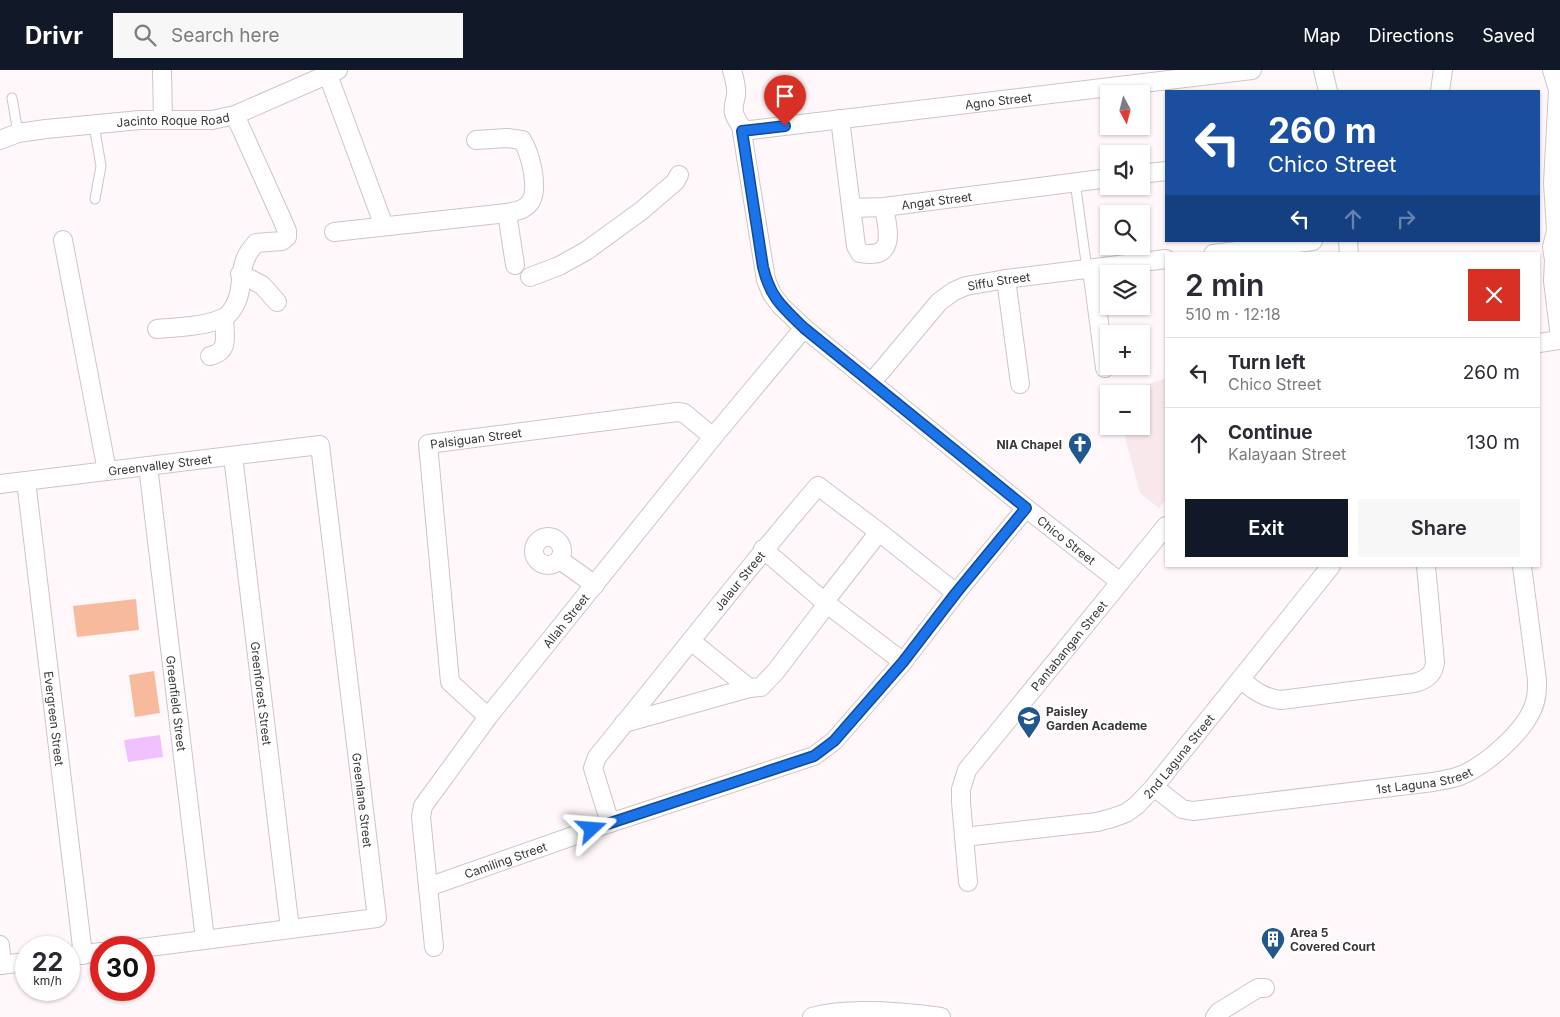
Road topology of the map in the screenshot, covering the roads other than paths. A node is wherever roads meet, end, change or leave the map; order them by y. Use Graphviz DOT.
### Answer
graph roads {
  1 [pos="162,70"];
  2 [pos="732,70"];
  3 [pos="1252,70"];
  4 [pos="1322,70"];
  5 [pos="1442,70"];
  6 [pos="1552,70"];
  7 [pos="333,72"];
  8 [pos="1559,88"];
  9 [pos="1328,90"];
  10 [pos="1440,90"];
  11 [pos="12,98"];
  12 [pos="235,115"];
  13 [pos="163,119"];
  14 [pos="840,119"];
  15 [pos="94,125"];
  16 [pos="741,129"];
  17 [pos="18,133"];
  18 [pos="0,140"];
  19 [pos="476,140"];
  20 [pos="1165,171"];
  21 [pos="1150,173"];
  22 [pos="678,175"];
  23 [pos="1100,179"];
  24 [pos="1075,182"];
  25 [pos="1552,191"];
  26 [pos="95,199"];
  27 [pos="884,207"];
  28 [pos="852,208"];
  29 [pos="507,213"];
  30 [pos="384,226"];
  31 [pos="334,232"];
  32 [pos="1558,235"];
  33 [pos="63,240"];
  34 [pos="1305,242"];
  35 [pos="1263,247"];
  36 [pos="1227,252"];
  37 [pos="1165,260"];
  38 [pos="515,265"];
  39 [pos="1090,269"];
  40 [pos="240,274"];
  41 [pos="530,277"];
  42 [pos="1006,279"];
  43 [pos="278,302"];
  44 [pos="224,318"];
  45 [pos="804,328"];
  46 [pos="157,329"];
  47 [pos="1100,335"];
  48 [pos="1560,339"];
  49 [pos="1540,343"];
  50 [pos="210,356"];
  51 [pos="872,382"];
  52 [pos="1020,384"];
  53 [pos="713,437"];
  54 [pos="320,445"];
  55 [pos="233,456"];
  56 [pos="148,466"];
  57 [pos="107,471"];
  58 [pos="26,481"];
  59 [pos="0,484"];
  60 [pos="1026,508"];
  61 [pos="1165,527"];
  62 [pos="879,532"];
  63 [pos="763,549"];
  64 [pos="560,560"];
  65 [pos="1330,567"];
  66 [pos="1426,567"];
  67 [pos="1522,567"];
  68 [pos="1120,582"];
  69 [pos="594,585"];
  70 [pos="956,593"];
  71 [pos="826,602"];
  72 [pos="691,641"];
  73 [pos="903,662"];
  74 [pos="1241,679"];
  75 [pos="749,688"];
  76 [pos="488,717"];
  77 [pos="624,723"];
  78 [pos="1154,787"];
  79 [pos="610,823"];
  80 [pos="964,837"];
  81 [pos="968,882"];
  82 [pos="428,886"];
  83 [pos="290,929"];
  84 [pos="74,936"];
  85 [pos="205,939"];
  86 [pos="0,945"];
  87 [pos="155,946"];
  88 [pos="434,947"];
  89 [pos="15,963"];
  90 [pos="1,965"];
  91 [pos="1265,988"];
  92 [pos="812,1017"];
  93 [pos="941,1017"];
  94 [pos="1214,1017"];
  1 -- 13 [label="street"];
  2 -- 16 [label="street, Chico Street"];
  3 -- 14 [label="street, Agno Street"];
  4 -- 9 [label="street"];
  5 -- 10 [label="street"];
  6 -- 8 [label="street"];
  7 -- 12 [label="street, Jacinto Roque Road"];
  7 -- 30 [label="street"];
  8 -- 25 [label="street"];
  11 -- 17 [label="lane"];
  12 -- 13 [label="street, Jacinto Roque Road"];
  12 -- 40 [label="street"];
  13 -- 15 [label="street, Jacinto Roque Road"];
  14 -- 16 [label="street, Agno Street"];
  14 -- 28 [label="street"];
  15 -- 17 [label="street, Jacinto Roque Road"];
  15 -- 26 [label="lane"];
  16 -- 45 [label="street, Chico Street"];
  17 -- 18 [label="street, Jacinto Roque Road"];
  19 -- 29 [label="street"];
  20 -- 21 [label="street"];
  22 -- 41 [label="street"];
  23 -- 24 [label="street, Angat Street"];
  24 -- 27 [label="street, Angat Street"];
  24 -- 39 [label="lane"];
  25 -- 32 [label="street"];
  27 -- 28 [label="street, Angat Street"];
  27 -- 28 [label="street"];
  29 -- 30 [label="street"];
  29 -- 38 [label="street"];
  30 -- 31 [label="street"];
  32 -- 48 [label="street"];
  33 -- 57 [label="street"];
  34 -- 35 [label="street"];
  35 -- 36 [label="street"];
  37 -- 39 [label="street, Siffu Street"];
  39 -- 42 [label="street, Siffu Street"];
  39 -- 47 [label="street"];
  40 -- 43 [label="street"];
  40 -- 44 [label="street"];
  42 -- 51 [label="street, Siffu Street"];
  42 -- 52 [label="street"];
  44 -- 46 [label="street"];
  44 -- 50 [label="street"];
  45 -- 51 [label="street, Chico Street"];
  45 -- 53 [label="street, Allah Street"];
  48 -- 49 [label="street"];
  51 -- 60 [label="street, Chico Street"];
  53 -- 69 [label="street, Allah Street"];
  53 -- 76 [label="street, Palsiguan Street"];
  54 -- 55 [label="street, Greenvalley Street"];
  54 -- 83 [label="street, Greenlane Street"];
  55 -- 56 [label="street, Greenvalley Street"];
  55 -- 83 [label="street, Greenforest Street"];
  56 -- 57 [label="street, Greenvalley Street"];
  56 -- 85 [label="street, Greenfield Street"];
  57 -- 58 [label="street, Greenvalley Street"];
  58 -- 59 [label="street, Greenvalley Street"];
  58 -- 84 [label="street, Evergreen Street"];
  60 -- 68 [label="street, Chico Street"];
  60 -- 70 [label="street, Camiling Street"];
  61 -- 68 [label="street, Pantabangan Street"];
  62 -- 63 [label="street, Jalaur Street"];
  62 -- 70 [label="street, Jalaur Street"];
  62 -- 71 [label="street"];
  63 -- 71 [label="street"];
  63 -- 72 [label="street, Jalaur Street"];
  64 -- 69 [label="street"];
  65 -- 74 [label="street, 2nd Laguna Street"];
  66 -- 74 [label="street"];
  67 -- 78 [label="street, 1st Laguna Street"];
  68 -- 80 [label="street, Pantabangan Street"];
  69 -- 76 [label="street, Allah Street"];
  70 -- 73 [label="street, Camiling Street"];
  71 -- 73 [label="street"];
  71 -- 75 [label="street"];
  72 -- 75 [label="street"];
  72 -- 77 [label="street, Jalaur Street"];
  73 -- 79 [label="street, Camiling Street"];
  74 -- 78 [label="street, 2nd Laguna Street"];
  75 -- 77 [label="street"];
  76 -- 82 [label="street, Allah Street"];
  77 -- 79 [label="street, Jalaur Street"];
  78 -- 80 [label="street, 2nd Laguna Street"];
  79 -- 82 [label="street, Camiling Street"];
  80 -- 81 [label="street, Pantabangan Street"];
  82 -- 88 [label="street, Allah Street"];
  83 -- 85 [label="street, Greenlane Street"];
  85 -- 87 [label="street, Greenlane Street"];
  86 -- 90 [label="street"];
  89 -- 90 [label="street"];
  91 -- 94 [label="street"];
  92 -- 93 [label="street"];
}
